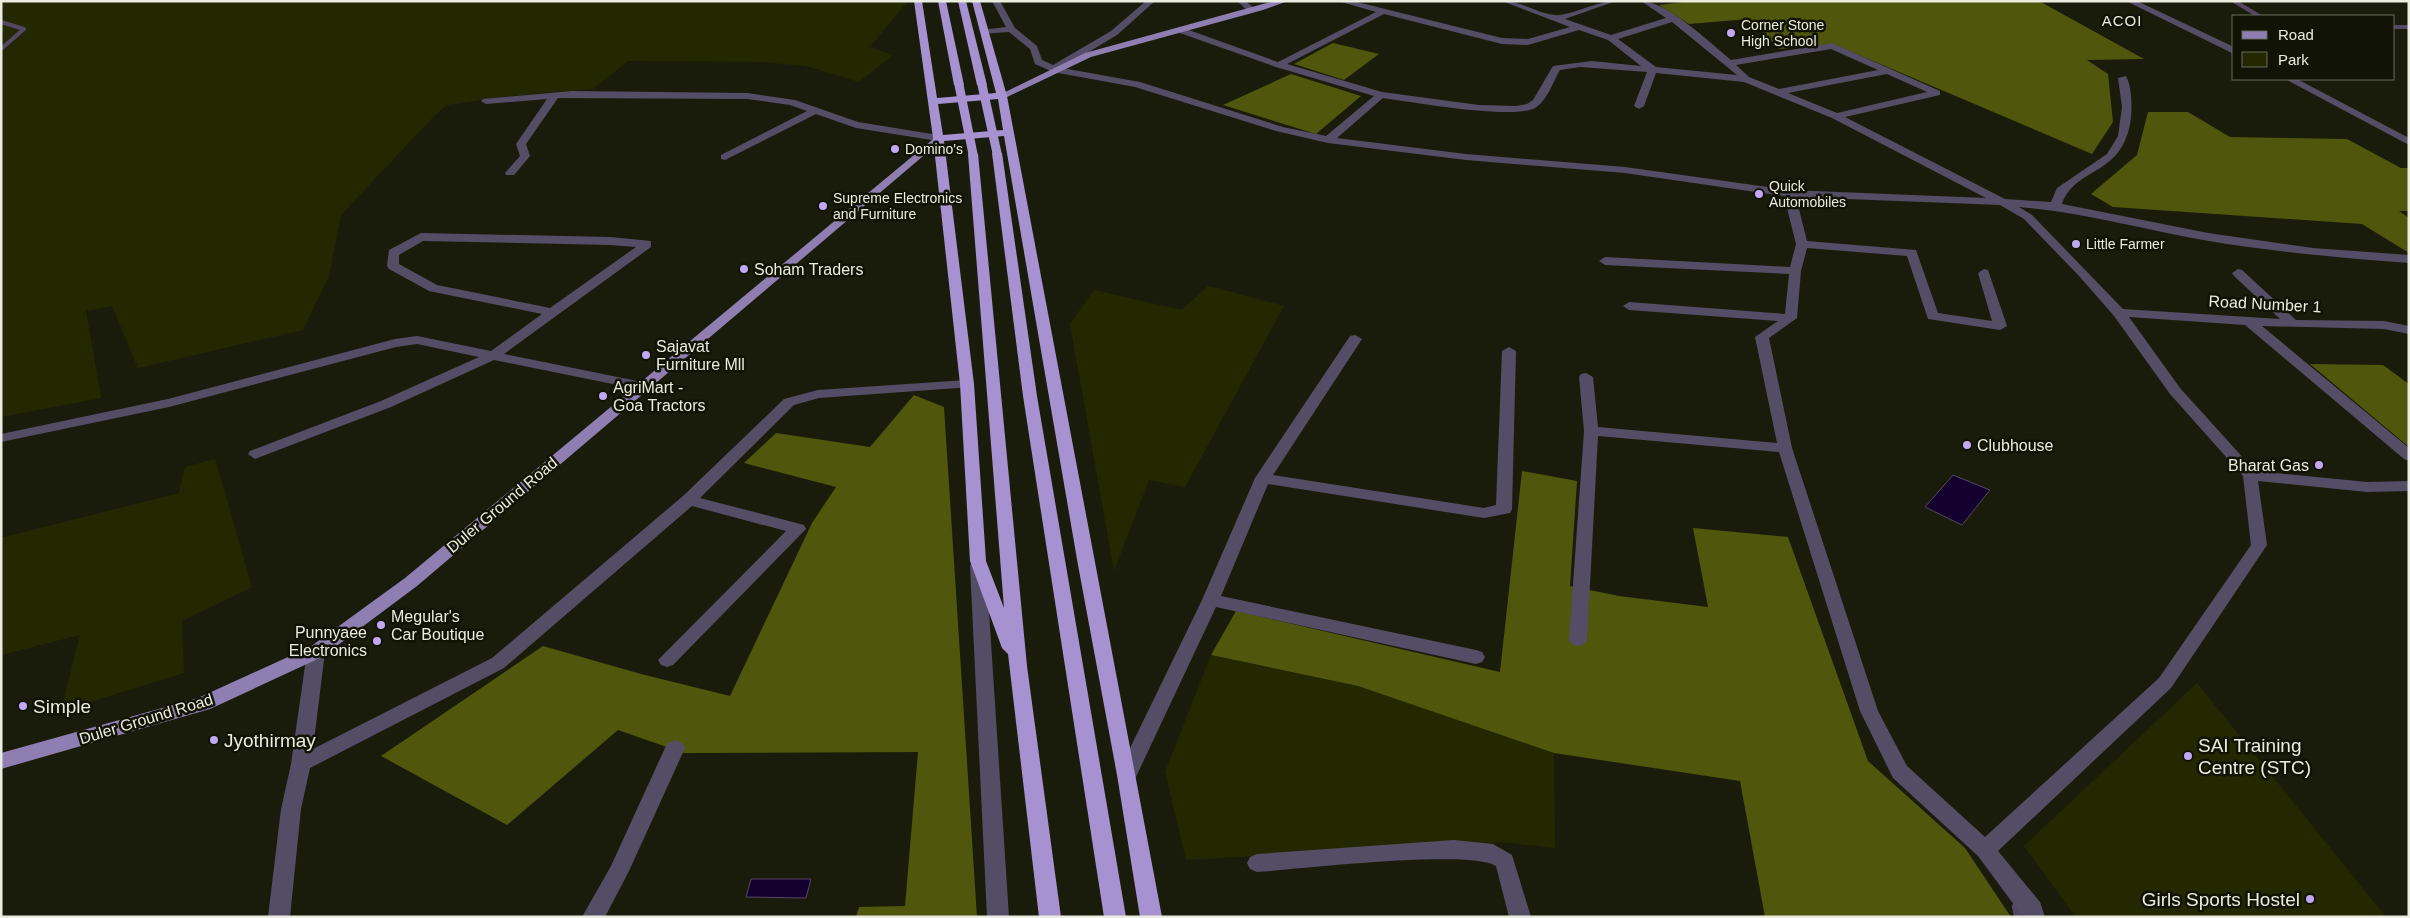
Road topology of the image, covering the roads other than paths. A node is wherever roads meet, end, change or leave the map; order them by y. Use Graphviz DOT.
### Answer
graph roads {
  1 [pos="918,1"];
  2 [pos="942,1"];
  3 [pos="962,1"];
  4 [pos="976,1"];
  5 [pos="996,1"];
  6 [pos="1151,1"];
  7 [pos="1241,1"];
  8 [pos="1284,1"];
  9 [pos="1342,1"];
  10 [pos="1506,1"];
  11 [pos="1612,1"];
  12 [pos="1645,1"];
  13 [pos="2130,1"];
  14 [pos="1253,11"];
  15 [pos="1382,12"];
  16 [pos="1555,19"];
  17 [pos="1673,19"];
  18 [pos="1578,27"];
  19 [pos="1011,28"];
  20 [pos="1180,30"];
  21 [pos="984,32"];
  22 [pos="1611,38"];
  23 [pos="2232,50"];
  24 [pos="1729,63"];
  25 [pos="1279,65"];
  26 [pos="1053,69"];
  27 [pos="1653,70"];
  28 [pos="1887,71"];
  29 [pos="2123,78"];
  30 [pos="1746,79"];
  31 [pos="2292,80"];
  32 [pos="1778,92"];
  33 [pos="554,95"];
  34 [pos="1381,95"];
  35 [pos="1002,96"];
  36 [pos="486,101"];
  37 [pos="932,101"];
  38 [pos="1639,106"];
  39 [pos="816,110"];
  40 [pos="1836,116"];
  41 [pos="1008,132"];
  42 [pos="938,138"];
  43 [pos="1328,140"];
  44 [pos="2409,142"];
  45 [pos="725,157"];
  46 [pos="510,173"];
  47 [pos="1789,193"];
  48 [pos="2003,202"];
  49 [pos="2055,206"];
  50 [pos="1802,244"];
  51 [pos="2409,259"];
  52 [pos="1605,261"];
  53 [pos="1795,271"];
  54 [pos="1984,273"];
  55 [pos="2238,273"];
  56 [pos="1629,306"];
  57 [pos="554,313"];
  58 [pos="2119,313"];
  59 [pos="1791,318"];
  60 [pos="2248,321"];
  61 [pos="2293,324"];
  62 [pos="2409,330"];
  63 [pos="1355,339"];
  64 [pos="1509,351"];
  65 [pos="494,355"];
  66 [pos="1586,377"];
  67 [pos="968,384"];
  68 [pos="642,386"];
  69 [pos="1591,431"];
  70 [pos="1,438"];
  71 [pos="1785,448"];
  72 [pos="255,454"];
  73 [pos="2409,456"];
  74 [pos="2250,475"];
  75 [pos="1263,478"];
  76 [pos="2409,486"];
  77 [pos="689,500"];
  78 [pos="978,561"];
  79 [pos="1211,600"];
  80 [pos="1578,640"];
  81 [pos="316,652"];
  82 [pos="1476,657"];
  83 [pos="667,660"];
  84 [pos="1018,666"];
  85 [pos="675,748"];
  86 [pos="1,761"];
  87 [pos="301,764"];
  88 [pos="1127,775"];
  89 [pos="1985,850"];
  90 [pos="1258,863"];
  91 [pos="279,917"];
  92 [pos="593,917"];
  93 [pos="998,917"];
  94 [pos="1050,917"];
  95 [pos="1115,917"];
  96 [pos="1150,917"];
  97 [pos="1520,917"];
  98 [pos="2034,917"];
  1 -- 37 [label="highway"];
  2 -- 84 [label="highway, bridge"];
  3 -- 95 [label="highway, bridge"];
  4 -- 21 [label="highway"];
  5 -- 19 [label="street"];
  6 -- 26 [label="street"];
  7 -- 14 [label="street"];
  8 -- 14 [label="main road"];
  9 -- 15 [label="street"];
  10 -- 16 [label="street"];
  11 -- 16 [label="street"];
  12 -- 17 [label="street"];
  13 -- 23 [label="street"];
  14 -- 20 [label="main road"];
  15 -- 18 [label="street"];
  15 -- 25 [label="street"];
  16 -- 18 [label="street"];
  17 -- 22 [label="street"];
  17 -- 24 [label="street"];
  18 -- 22 [label="street"];
  19 -- 21 [label="street"];
  19 -- 26 [label="street"];
  20 -- 25 [label="street"];
  20 -- 26 [label="main road"];
  21 -- 35 [label="highway"];
  22 -- 27 [label="street"];
  24 -- 28 [label="street"];
  24 -- 30 [label="street"];
  25 -- 34 [label="street"];
  26 -- 35 [label="main road"];
  26 -- 43 [label="street"];
  27 -- 30 [label="street"];
  27 -- 34 [label="street"];
  27 -- 38 [label="street"];
  28 -- 32 [label="street"];
  28 -- 40 [label="street"];
  29 -- 49 [label="street"];
  30 -- 32 [label="street"];
  31 -- 44 [label="street"];
  32 -- 40 [label="street"];
  33 -- 36 [label="street"];
  33 -- 39 [label="street"];
  33 -- 46 [label="street"];
  34 -- 43 [label="street"];
  35 -- 37 [label="highway"];
  35 -- 41 [label="highway"];
  37 -- 42 [label="highway"];
  39 -- 42 [label="street"];
  39 -- 45 [label="street"];
  40 -- 48 [label="street"];
  41 -- 42 [label="highway"];
  41 -- 88 [label="highway"];
  42 -- 67 [label="highway"];
  42 -- 68 [label="main road, Duler Ground Road"];
  43 -- 47 [label="street"];
  47 -- 48 [label="street"];
  47 -- 50 [label="street"];
  48 -- 49 [label="street"];
  48 -- 58 [label="street"];
  49 -- 51 [label="street"];
  50 -- 53 [label="street"];
  50 -- 54 [label="street"];
  52 -- 53 [label="street"];
  53 -- 59 [label="street"];
  55 -- 61 [label="street"];
  56 -- 59 [label="street"];
  57 -- 57 [label="street"];
  57 -- 65 [label="street"];
  58 -- 60 [label="street, Road Number 1"];
  58 -- 74 [label="street"];
  59 -- 71 [label="street"];
  60 -- 61 [label="street, Road Number 1"];
  60 -- 73 [label="street"];
  61 -- 62 [label="street, Road Number 1"];
  63 -- 75 [label="street"];
  64 -- 75 [label="street"];
  65 -- 68 [label="street"];
  65 -- 70 [label="street"];
  65 -- 72 [label="street"];
  66 -- 69 [label="street"];
  67 -- 77 [label="street"];
  67 -- 78 [label="highway"];
  68 -- 81 [label="main road, Duler Ground Road"];
  69 -- 71 [label="street"];
  69 -- 80 [label="street"];
  71 -- 89 [label="street"];
  74 -- 76 [label="street"];
  74 -- 89 [label="street"];
  75 -- 79 [label="street"];
  77 -- 83 [label="street"];
  77 -- 87 [label="street"];
  78 -- 84 [label="highway"];
  78 -- 93 [label="street"];
  79 -- 82 [label="street"];
  79 -- 88 [label="street"];
  81 -- 86 [label="main road, Duler Ground Road"];
  81 -- 87 [label="street"];
  84 -- 94 [label="highway"];
  85 -- 92 [label="street"];
  87 -- 91 [label="street"];
  88 -- 96 [label="highway"];
  89 -- 98 [label="street"];
  90 -- 97 [label="street"];
}
